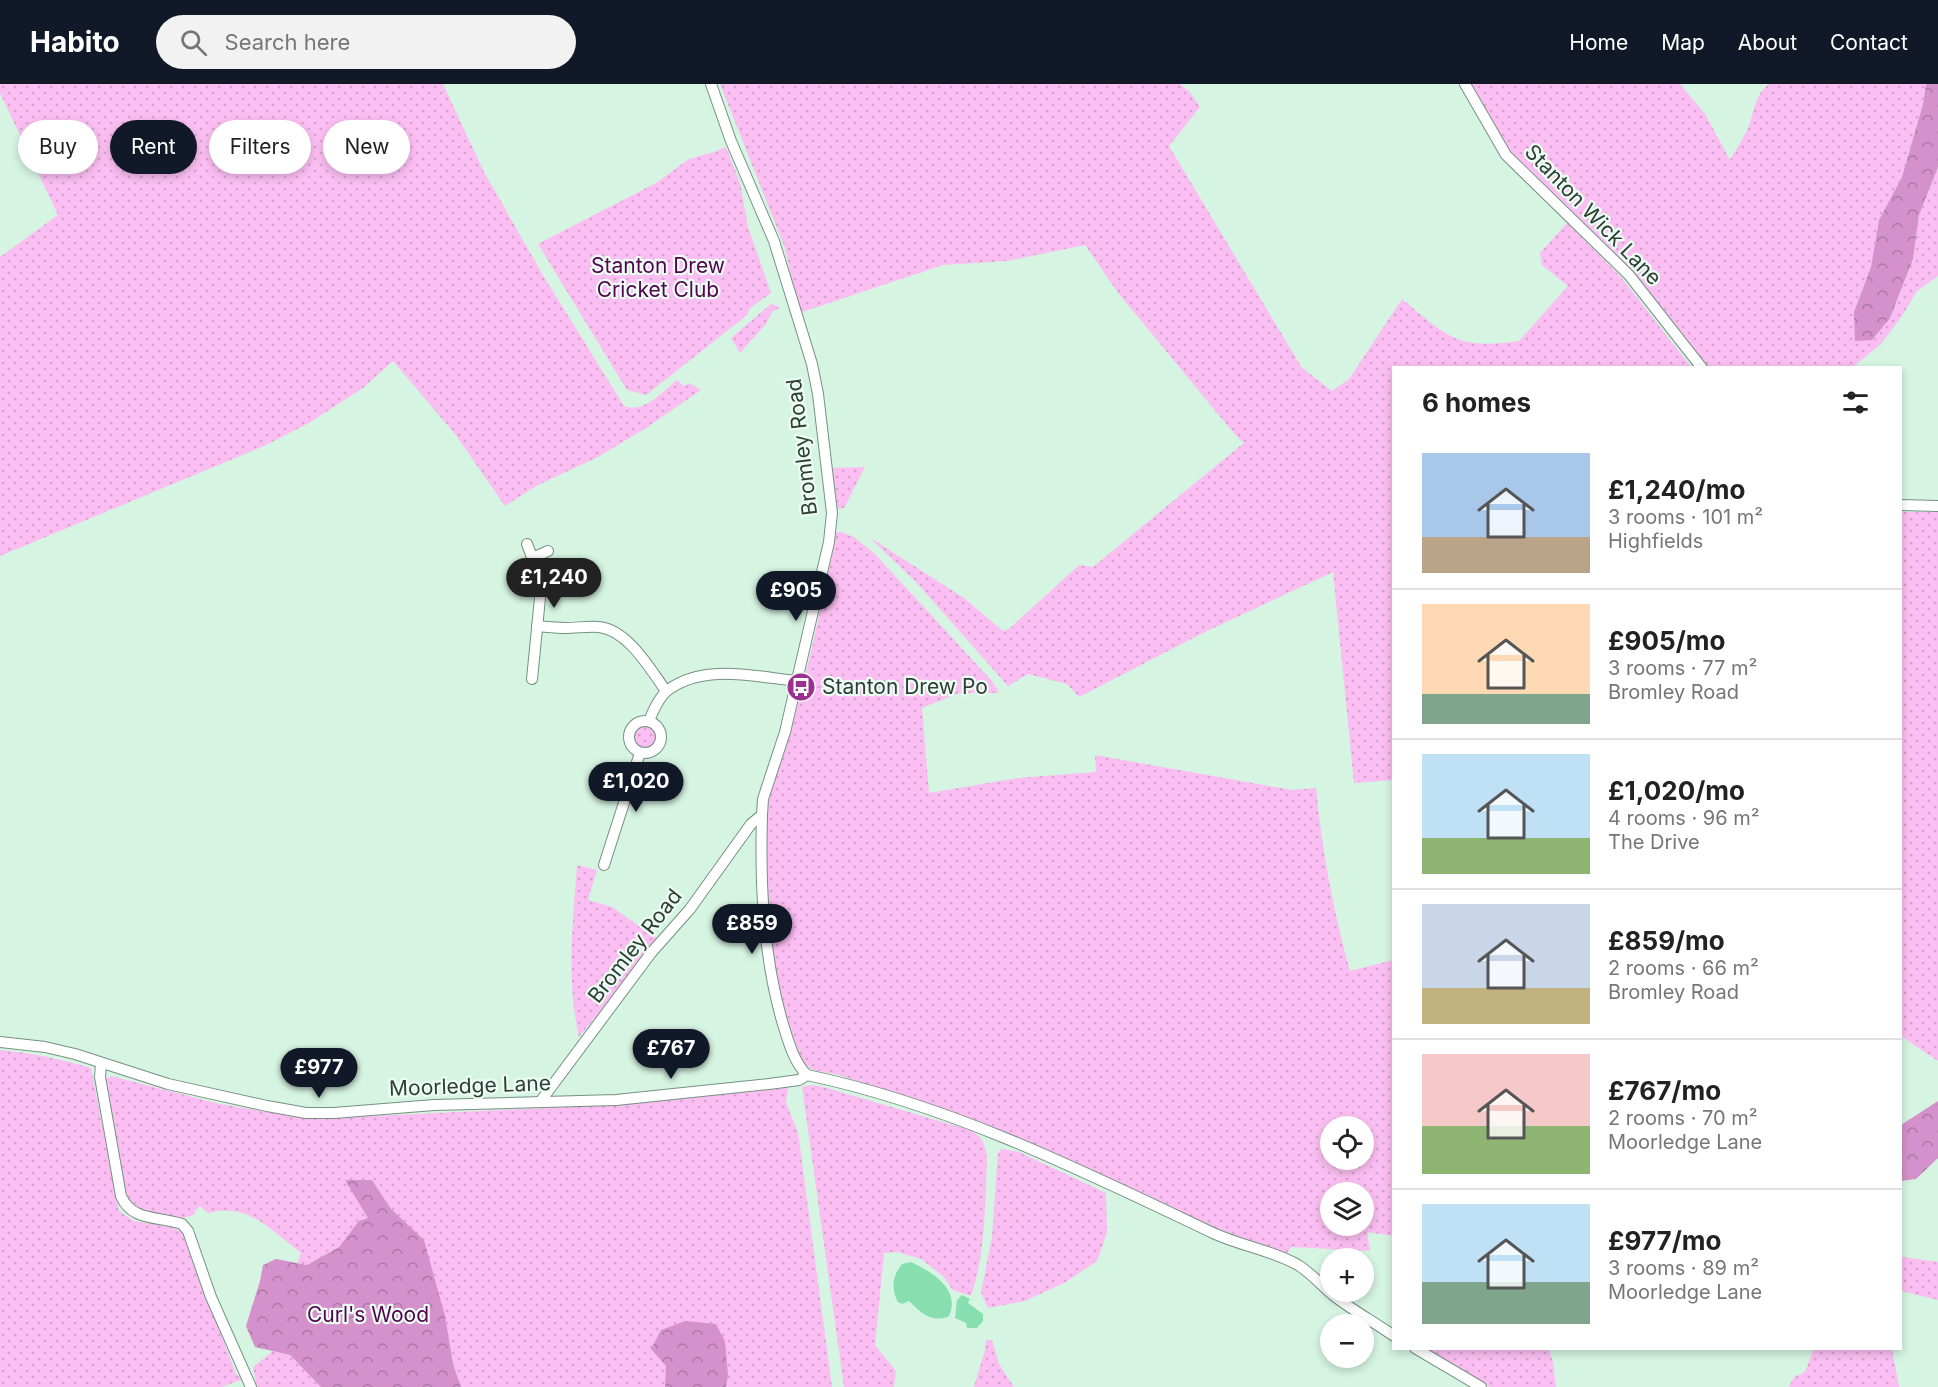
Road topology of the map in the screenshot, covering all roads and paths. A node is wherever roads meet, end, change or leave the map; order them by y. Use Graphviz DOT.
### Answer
graph roads {
  1 [pos="711,84"];
  2 [pos="1465,84"];
  3 [pos="1700,366"];
  4 [pos="1902,505"];
  5 [pos="1938,506"];
  6 [pos="527,544"];
  7 [pos="548,551"];
  8 [pos="532,558"];
  9 [pos="537,627"];
  10 [pos="531,679"];
  11 [pos="797,681"];
  12 [pos="666,691"];
  13 [pos="649,721"];
  14 [pos="640,753"];
  15 [pos="762,815"];
  16 [pos="604,865"];
  17 [pos="0,1042"];
  18 [pos="101,1064"];
  19 [pos="807,1075"];
  20 [pos="540,1102"];
  21 [pos="1392,1335"];
  22 [pos="1418,1350"];
  23 [pos="251,1387"];
  24 [pos="1481,1387"];
  1 -- 11 [label="street, Bromley Road"];
  2 -- 3 [label="street, Stanton Wick Lane"];
  4 -- 5 [label="street"];
  6 -- 8 [label="street"];
  7 -- 8 [label="street"];
  8 -- 9 [label="street"];
  9 -- 10 [label="street"];
  9 -- 12 [label="street"];
  11 -- 12 [label="street"];
  11 -- 15 [label="street, Bromley Road"];
  12 -- 13 [label="street"];
  13 -- 14 [label="street"];
  13 -- 14 [label="street"];
  14 -- 16 [label="street"];
  15 -- 19 [label="street, Bromley Road"];
  15 -- 20 [label="street, Bromley Road"];
  17 -- 18 [label="street, Moorledge Lane"];
  18 -- 20 [label="street, Moorledge Lane"];
  18 -- 23 [label="street"];
  19 -- 20 [label="street, Moorledge Lane"];
  19 -- 21 [label="street"];
  22 -- 24 [label="street"];
}
